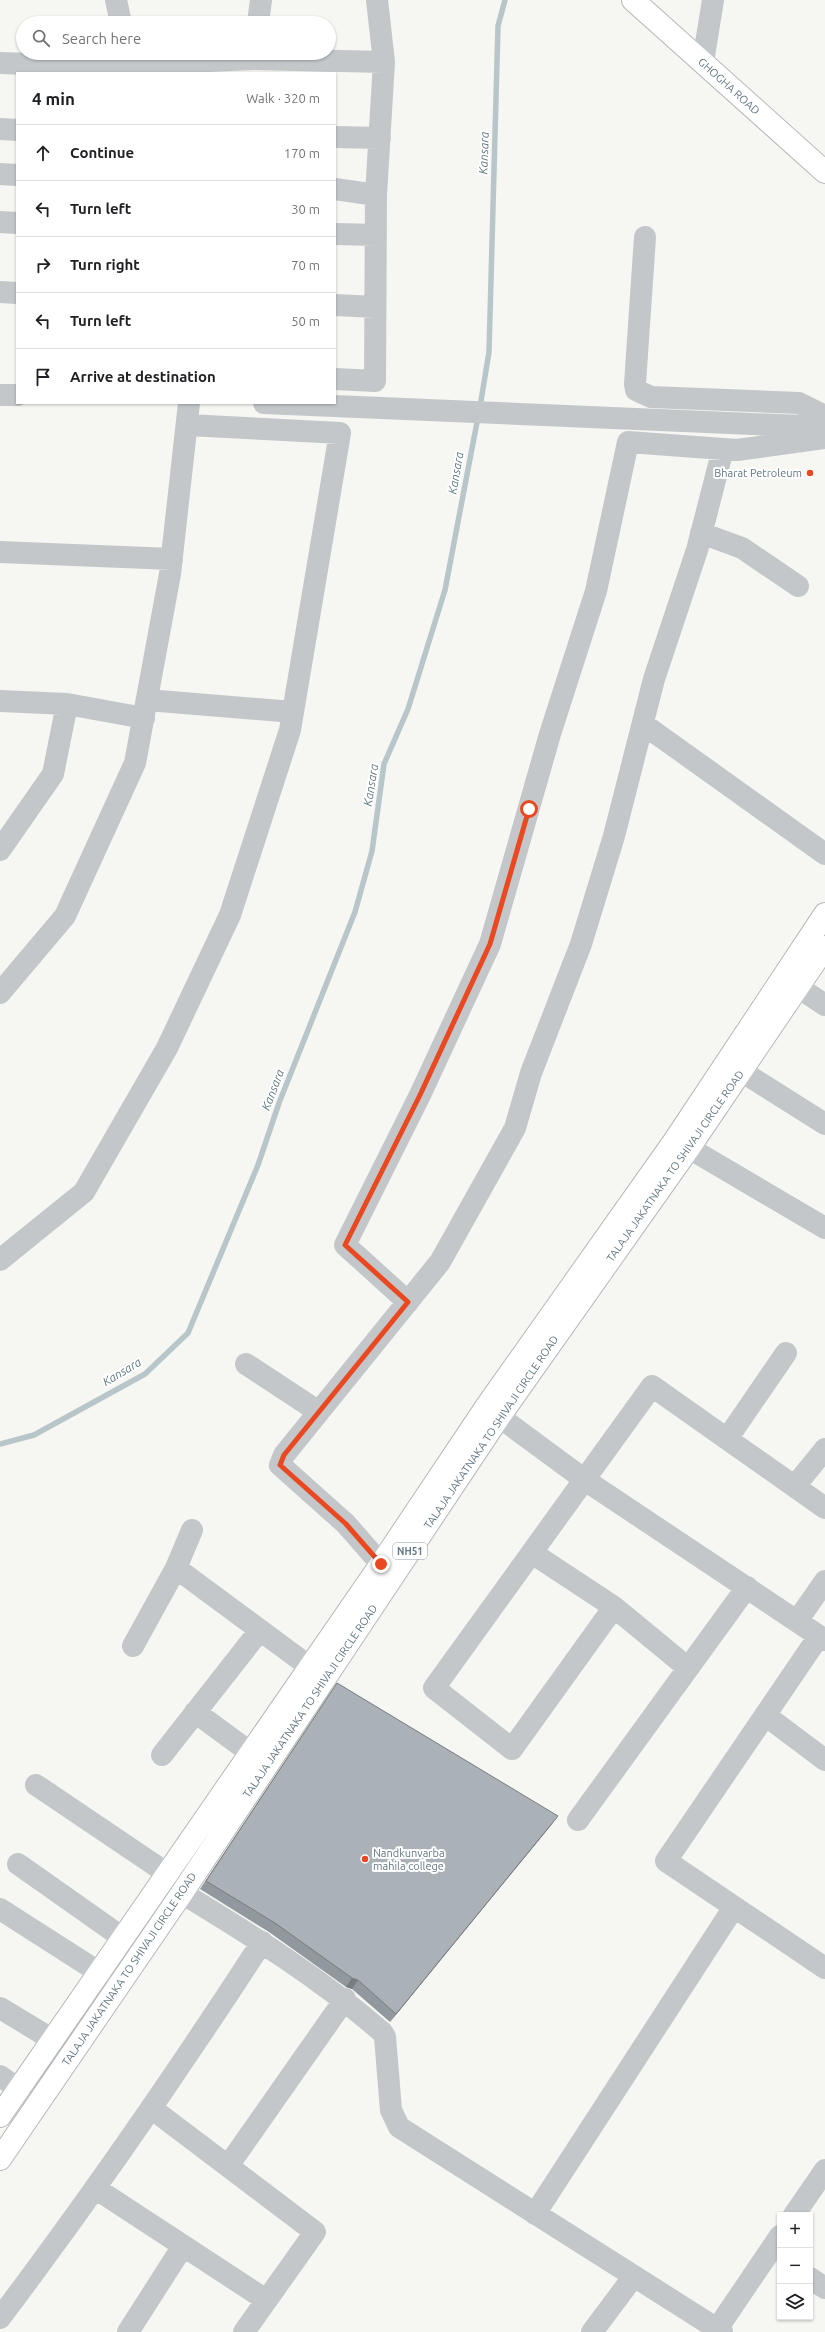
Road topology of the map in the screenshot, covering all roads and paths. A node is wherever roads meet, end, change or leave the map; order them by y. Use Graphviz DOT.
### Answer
graph roads {
  1 [pos="116,0"];
  2 [pos="261,0"];
  3 [pos="376,0"];
  4 [pos="633,0"];
  5 [pos="713,0"];
  6 [pos="119,16"];
  7 [pos="259,16"];
  8 [pos="194,60"];
  9 [pos="336,60"];
  10 [pos="384,62"];
  11 [pos="703,62"];
  12 [pos="0,63"];
  13 [pos="134,64"];
  14 [pos="0,129"];
  15 [pos="16,130"];
  16 [pos="336,137"];
  17 [pos="380,138"];
  18 [pos="825,172"];
  19 [pos="0,174"];
  20 [pos="16,175"];
  21 [pos="336,189"];
  22 [pos="376,195"];
  23 [pos="0,222"];
  24 [pos="16,223"];
  25 [pos="336,234"];
  26 [pos="376,235"];
  27 [pos="645,237"];
  28 [pos="0,292"];
  29 [pos="16,293"];
  30 [pos="336,306"];
  31 [pos="375,307"];
  32 [pos="336,379"];
  33 [pos="0,395"];
  34 [pos="16,395"];
  35 [pos="189,404"];
  36 [pos="289,404"];
  37 [pos="825,416"];
  38 [pos="187,425"];
  39 [pos="825,427"];
  40 [pos="825,438"];
  41 [pos="723,449"];
  42 [pos="701,533"];
  43 [pos="0,552"];
  44 [pos="172,559"];
  45 [pos="798,586"];
  46 [pos="0,701"];
  47 [pos="67,704"];
  48 [pos="145,709"];
  49 [pos="292,712"];
  50 [pos="642,724"];
  51 [pos="0,850"];
  52 [pos="825,854"];
  53 [pos="825,914"];
  54 [pos="825,947"];
  55 [pos="798,987"];
  56 [pos="0,993"];
  57 [pos="825,1005"];
  58 [pos="741,1071"];
  59 [pos="825,1124"];
  60 [pos="689,1148"];
  61 [pos="825,1228"];
  62 [pos="0,1260"];
  63 [pos="408,1302"];
  64 [pos="786,1353"];
  65 [pos="246,1364"];
  66 [pos="319,1412"];
  67 [pos="493,1412"];
  68 [pos="727,1439"];
  69 [pos="825,1449"];
  70 [pos="585,1480"];
  71 [pos="794,1486"];
  72 [pos="825,1508"];
  73 [pos="192,1530"];
  74 [pos="532,1553"];
  75 [pos="381,1564"];
  76 [pos="176,1568"];
  77 [pos="825,1581"];
  78 [pos="747,1587"];
  79 [pos="614,1608"];
  80 [pos="797,1621"];
  81 [pos="260,1630"];
  82 [pos="822,1638"];
  83 [pos="133,1646"];
  84 [pos="310,1668"];
  85 [pos="688,1668"];
  86 [pos="195,1712"];
  87 [pos="765,1715"];
  88 [pos="251,1753"];
  89 [pos="162,1755"];
  90 [pos="825,1760"];
  91 [pos="36,1785"];
  92 [pos="578,1820"];
  93 [pos="18,1864"];
  94 [pos="168,1874"];
  95 [pos="182,1893"];
  96 [pos="734,1907"];
  97 [pos="0,1908"];
  98 [pos="123,1938"];
  99 [pos="262,1942"];
  100 [pos="825,1968"];
  101 [pos="100,1972"];
  102 [pos="345,1999"];
  103 [pos="0,2008"];
  104 [pos="53,2040"];
  105 [pos="0,2076"];
  106 [pos="19,2089"];
  107 [pos="151,2108"];
  108 [pos="0,2116"];
  109 [pos="0,2159"];
  110 [pos="228,2166"];
  111 [pos="825,2170"];
  112 [pos="95,2188"];
  113 [pos="796,2212"];
  114 [pos="535,2214"];
  115 [pos="183,2246"];
  116 [pos="777,2248"];
  117 [pos="634,2276"];
  118 [pos="813,2280"];
  119 [pos="825,2288"];
  120 [pos="266,2300"];
  121 [pos="0,2318"];
  122 [pos="719,2330"];
  123 [pos="128,2332"];
  124 [pos="244,2332"];
  125 [pos="592,2332"];
  1 -- 6 [label="street"];
  2 -- 7 [label="street"];
  3 -- 10 [label="street"];
  4 -- 11 [label="main road, GHOGHA ROAD"];
  5 -- 11 [label="street"];
  8 -- 13 [label="street"];
  9 -- 10 [label="street"];
  10 -- 17 [label="street"];
  11 -- 18 [label="main road, GHOGHA ROAD"];
  12 -- 13 [label="street"];
  14 -- 15 [label="street"];
  16 -- 17 [label="street"];
  17 -- 22 [label="street"];
  19 -- 20 [label="street"];
  21 -- 22 [label="street"];
  22 -- 26 [label="street"];
  23 -- 24 [label="street"];
  25 -- 26 [label="street"];
  26 -- 31 [label="street"];
  27 -- 37 [label="street"];
  28 -- 29 [label="street"];
  30 -- 31 [label="street"];
  31 -- 32 [label="street"];
  33 -- 34 [label="street"];
  35 -- 38 [label="street"];
  36 -- 39 [label="street"];
  38 -- 44 [label="street"];
  38 -- 49 [label="street"];
  40 -- 41 [label="street"];
  41 -- 42 [label="street"];
  41 -- 63 [label="street"];
  42 -- 45 [label="street"];
  42 -- 50 [label="street"];
  43 -- 44 [label="street"];
  44 -- 48 [label="street"];
  46 -- 47 [label="street"];
  47 -- 48 [label="street"];
  47 -- 51 [label="street"];
  48 -- 49 [label="street"];
  48 -- 56 [label="street"];
  49 -- 62 [label="street"];
  50 -- 52 [label="street"];
  50 -- 63 [label="street"];
  53 -- 67 [label="main road, TALAJA JAKATNAKA TO SHIVAJI CIRCLE ROAD / NH51"];
  54 -- 55 [label="main road, TALAJA JAKATNAKA TO SHIVAJI CIRCLE ROAD / NH51"];
  55 -- 57 [label="street"];
  55 -- 58 [label="main road, TALAJA JAKATNAKA TO SHIVAJI CIRCLE ROAD / NH51"];
  58 -- 59 [label="street"];
  58 -- 60 [label="main road, TALAJA JAKATNAKA TO SHIVAJI CIRCLE ROAD / NH51"];
  60 -- 61 [label="street"];
  60 -- 67 [label="main road, TALAJA JAKATNAKA TO SHIVAJI CIRCLE ROAD / NH51"];
  63 -- 66 [label="street"];
  64 -- 68 [label="street"];
  65 -- 66 [label="street"];
  66 -- 75 [label="street"];
  67 -- 70 [label="street"];
  67 -- 75 [label="main road, TALAJA JAKATNAKA TO SHIVAJI CIRCLE ROAD / NH51"];
  67 -- 95 [label="main road, TALAJA JAKATNAKA TO SHIVAJI CIRCLE ROAD / NH51"];
  68 -- 70 [label="street"];
  68 -- 71 [label="street"];
  69 -- 71 [label="street"];
  70 -- 74 [label="street"];
  70 -- 78 [label="street"];
  71 -- 72 [label="street"];
  73 -- 76 [label="street"];
  74 -- 79 [label="street"];
  74 -- 79 [label="street"];
  75 -- 84 [label="main road, TALAJA JAKATNAKA TO SHIVAJI CIRCLE ROAD / NH51"];
  76 -- 81 [label="street"];
  76 -- 83 [label="street"];
  77 -- 80 [label="street"];
  78 -- 80 [label="street"];
  78 -- 85 [label="street"];
  79 -- 85 [label="street"];
  80 -- 82 [label="street"];
  81 -- 84 [label="street"];
  81 -- 86 [label="street"];
  82 -- 87 [label="street"];
  84 -- 88 [label="main road, TALAJA JAKATNAKA TO SHIVAJI CIRCLE ROAD / NH51"];
  85 -- 92 [label="street"];
  86 -- 88 [label="street"];
  86 -- 89 [label="street"];
  87 -- 90 [label="street"];
  87 -- 96 [label="street"];
  88 -- 94 [label="main road, TALAJA JAKATNAKA TO SHIVAJI CIRCLE ROAD / NH51"];
  91 -- 94 [label="street"];
  93 -- 98 [label="street"];
  94 -- 98 [label="main road, TALAJA JAKATNAKA TO SHIVAJI CIRCLE ROAD / NH51"];
  95 -- 99 [label="street"];
  95 -- 109 [label="main road, TALAJA JAKATNAKA TO SHIVAJI CIRCLE ROAD / NH51"];
  96 -- 100 [label="street"];
  96 -- 114 [label="street"];
  97 -- 101 [label="street"];
  98 -- 101 [label="main road, TALAJA JAKATNAKA TO SHIVAJI CIRCLE ROAD / NH51"];
  99 -- 102 [label="street"];
  99 -- 107 [label="street"];
  101 -- 104 [label="main road, TALAJA JAKATNAKA TO SHIVAJI CIRCLE ROAD / NH51"];
  102 -- 110 [label="street"];
  102 -- 114 [label="street"];
  103 -- 104 [label="street"];
  104 -- 106 [label="main road, TALAJA JAKATNAKA TO SHIVAJI CIRCLE ROAD / NH51"];
  105 -- 106 [label="street"];
  106 -- 108 [label="main road, TALAJA JAKATNAKA TO SHIVAJI CIRCLE ROAD / NH51"];
  107 -- 110 [label="street"];
  107 -- 112 [label="street"];
  110 -- 120 [label="street"];
  111 -- 113 [label="street"];
  112 -- 115 [label="street"];
  112 -- 121 [label="street"];
  114 -- 117 [label="street"];
  115 -- 120 [label="street"];
  115 -- 123 [label="street"];
  116 -- 122 [label="street"];
  117 -- 122 [label="street"];
  117 -- 125 [label="street"];
  118 -- 119 [label="street"];
  120 -- 124 [label="street"];
}
